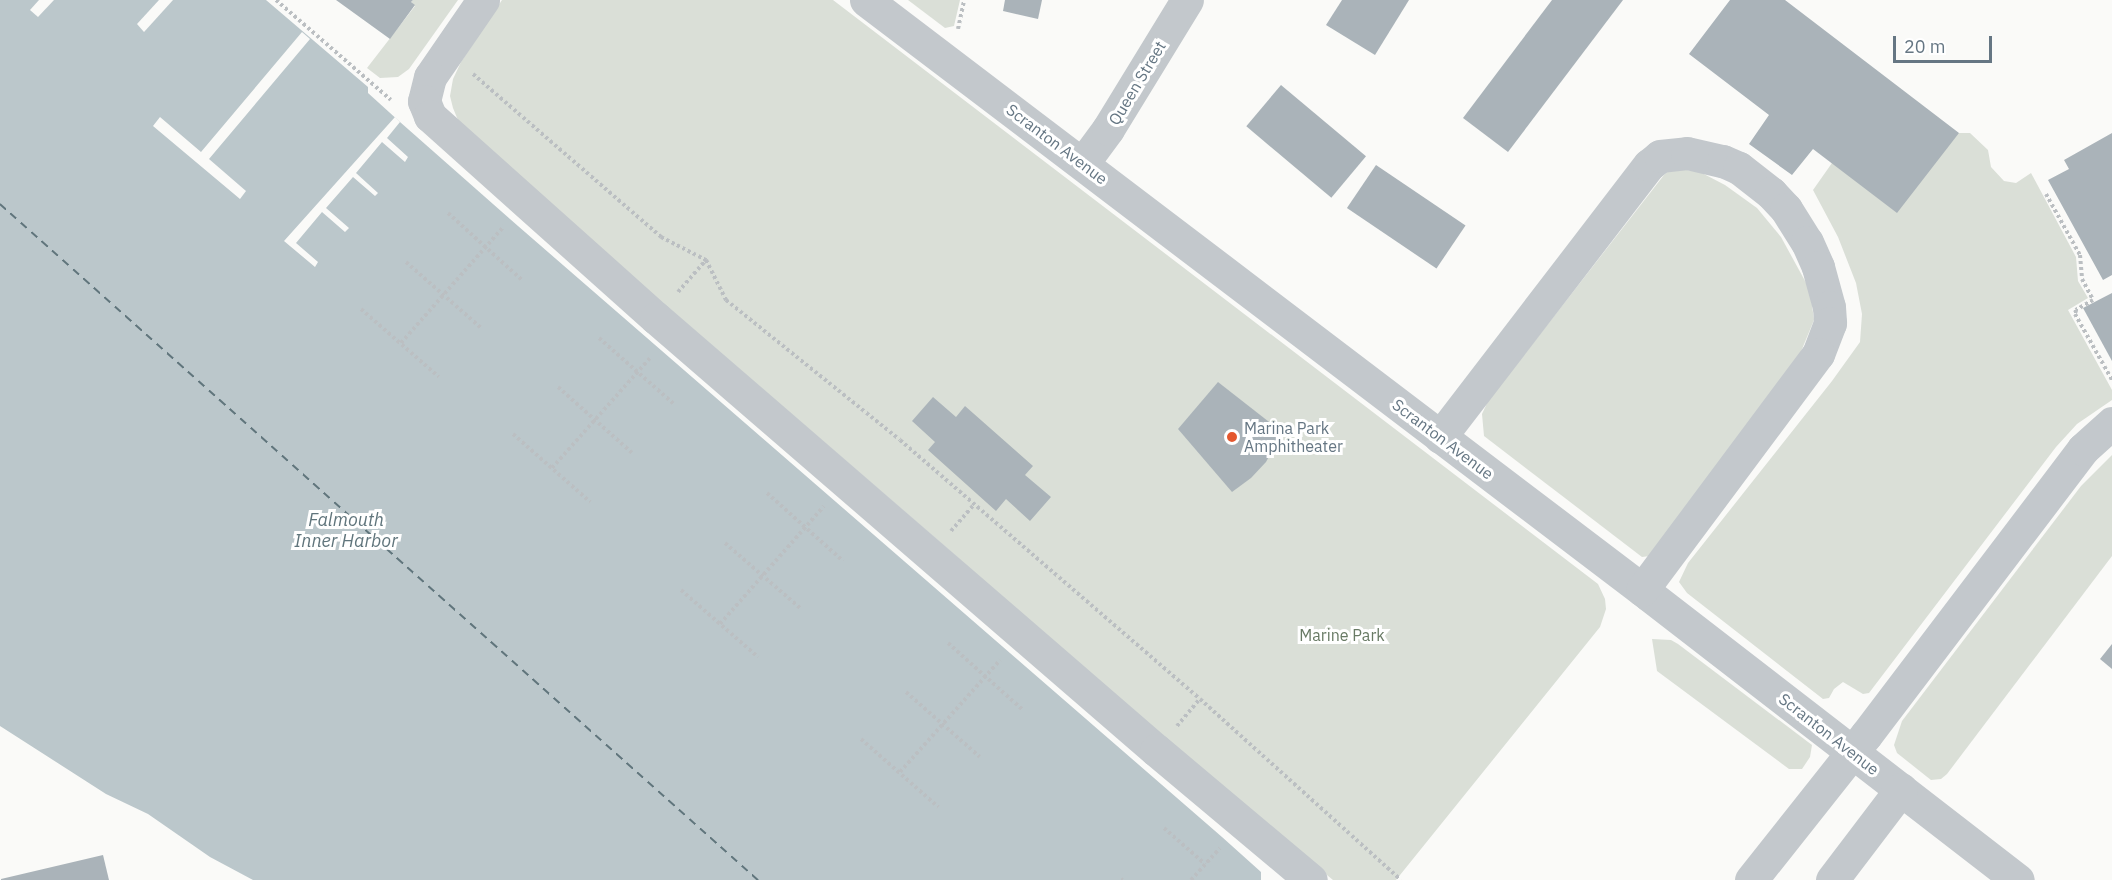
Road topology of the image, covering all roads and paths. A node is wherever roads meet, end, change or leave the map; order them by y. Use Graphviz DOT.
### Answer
graph roads {
  1 [pos="276,0"];
  2 [pos="483,0"];
  3 [pos="866,0"];
  4 [pos="964,0"];
  5 [pos="1187,0"];
  6 [pos="958,31"];
  7 [pos="454,41"];
  8 [pos="424,101"];
  9 [pos="1083,163"];
  10 [pos="2046,194"];
  11 [pos="448,213"];
  12 [pos="509,221"];
  13 [pos="706,260"];
  14 [pos="406,262"];
  15 [pos="524,280"];
  16 [pos="361,309"];
  17 [pos="656,318"];
  18 [pos="481,328"];
  19 [pos="599,338"];
  20 [pos="401,343"];
  21 [pos="653,354"];
  22 [pos="439,377"];
  23 [pos="2112,380"];
  24 [pos="558,387"];
  25 [pos="675,405"];
  26 [pos="2112,423"];
  27 [pos="513,434"];
  28 [pos="1440,437"];
  29 [pos="632,453"];
  30 [pos="552,468"];
  31 [pos="767,493"];
  32 [pos="828,501"];
  33 [pos="590,502"];
  34 [pos="725,543"];
  35 [pos="843,561"];
  36 [pos="681,590"];
  37 [pos="1642,590"];
  38 [pos="800,608"];
  39 [pos="720,624"];
  40 [pos="948,643"];
  41 [pos="758,657"];
  42 [pos="1001,659"];
  43 [pos="906,692"];
  44 [pos="1023,710"];
  45 [pos="861,739"];
  46 [pos="1852,752"];
  47 [pos="980,757"];
  48 [pos="900,772"];
  49 [pos="1900,789"];
  50 [pos="938,807"];
  51 [pos="1243,823"];
  52 [pos="1164,828"];
  53 [pos="1205,864"];
  54 [pos="1191,880"];
  55 [pos="1311,880"];
  56 [pos="1401,880"];
  57 [pos="1751,880"];
  58 [pos="1832,880"];
  59 [pos="2018,880"];
  1 -- 8 [label="path"];
  2 -- 7 [label="street"];
  3 -- 9 [label="street, Scranton Avenue"];
  4 -- 6 [label="path"];
  5 -- 9 [label="street, Queen Street"];
  7 -- 8 [label="street"];
  7 -- 13 [label="path"];
  8 -- 17 [label="street"];
  9 -- 28 [label="street, Scranton Avenue"];
  10 -- 23 [label="path"];
  11 -- 15 [label="path"];
  12 -- 20 [label="path"];
  13 -- 17 [label="path"];
  13 -- 56 [label="path"];
  14 -- 18 [label="path"];
  16 -- 20 [label="path"];
  17 -- 51 [label="street"];
  19 -- 25 [label="path"];
  20 -- 22 [label="path"];
  21 -- 30 [label="path"];
  24 -- 29 [label="path"];
  26 -- 46 [label="street"];
  27 -- 30 [label="path"];
  28 -- 37 [label="street, Scranton Avenue"];
  28 -- 37 [label="street"];
  30 -- 33 [label="path"];
  31 -- 35 [label="path"];
  32 -- 39 [label="path"];
  34 -- 38 [label="path"];
  36 -- 39 [label="path"];
  37 -- 46 [label="street, Scranton Avenue"];
  39 -- 41 [label="path"];
  40 -- 44 [label="path"];
  42 -- 48 [label="path"];
  43 -- 47 [label="path"];
  45 -- 48 [label="path"];
  46 -- 49 [label="street, Scranton Avenue"];
  46 -- 57 [label="street"];
  48 -- 50 [label="path"];
  49 -- 58 [label="street"];
  49 -- 59 [label="street, Scranton Avenue"];
  51 -- 53 [label="path"];
  51 -- 55 [label="street"];
  52 -- 53 [label="path"];
  53 -- 54 [label="path"];
}
